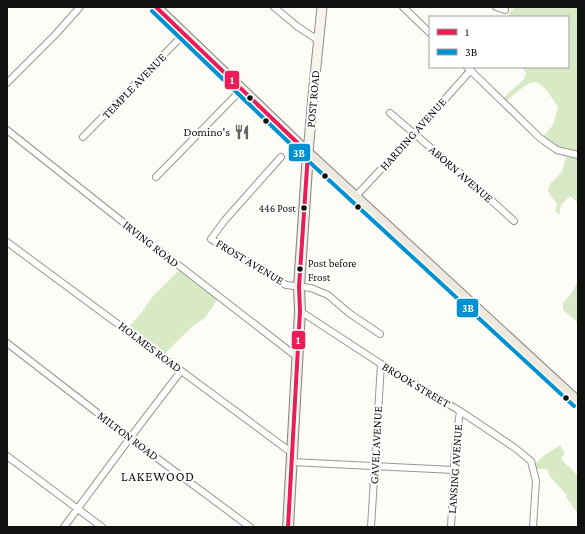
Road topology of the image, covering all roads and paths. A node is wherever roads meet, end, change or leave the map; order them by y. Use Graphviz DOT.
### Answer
graph roads {
  1 [pos="80,7"];
  2 [pos="156,7"];
  3 [pos="274,7"];
  4 [pos="322,7"];
  5 [pos="403,7"];
  6 [pos="496,7"];
  7 [pos="505,10"];
  8 [pos="429,32"];
  9 [pos="184,34"];
  10 [pos="318,40"];
  11 [pos="468,69"];
  12 [pos="7,83"];
  13 [pos="242,89"];
  14 [pos="390,112"];
  15 [pos="7,130"];
  16 [pos="414,134"];
  17 [pos="83,137"];
  18 [pos="308,153"];
  19 [pos="578,155"];
  20 [pos="281,158"];
  21 [pos="156,176"];
  22 [pos="356,196"];
  23 [pos="514,221"];
  24 [pos="7,242"];
  25 [pos="299,287"];
  26 [pos="300,310"];
  27 [pos="380,334"];
  28 [pos="7,343"];
  29 [pos="297,357"];
  30 [pos="381,364"];
  31 [pos="181,371"];
  32 [pos="578,402"];
  33 [pos="460,411"];
  34 [pos="130,438"];
  35 [pos="7,456"];
  36 [pos="292,458"];
  37 [pos="375,466"];
  38 [pos="454,470"];
  39 [pos="77,509"];
  40 [pos="64,527"];
  41 [pos="102,527"];
  42 [pos="250,527"];
  43 [pos="288,527"];
  44 [pos="371,527"];
  45 [pos="451,527"];
  46 [pos="533,527"];
  1 -- 12 [label="street"];
  2 -- 9 [label="main road"];
  3 -- 10 [label="street"];
  4 -- 10 [label="main road, POST ROAD"];
  5 -- 8 [label="street"];
  6 -- 7 [label="street"];
  9 -- 13 [label="main road"];
  9 -- 17 [label="street, TEMPLE AVENUE"];
  10 -- 18 [label="main road, POST ROAD"];
  11 -- 16 [label="street, HARDING AVENUE"];
  11 -- 19 [label="street"];
  13 -- 18 [label="main road"];
  13 -- 21 [label="street"];
  14 -- 16 [label="street, ABORN AVENUE"];
  15 -- 29 [label="street, IRVING ROAD"];
  16 -- 22 [label="street, HARDING AVENUE"];
  16 -- 23 [label="street, ABORN AVENUE"];
  18 -- 22 [label="main road"];
  18 -- 25 [label="main road, POST ROAD"];
  20 -- 25 [label="street, FROST AVENUE"];
  22 -- 32 [label="main road"];
  24 -- 31 [label="street, HOLMES ROAD"];
  25 -- 26 [label="main road, POST ROAD"];
  25 -- 27 [label="street"];
  26 -- 29 [label="main road, POST ROAD"];
  26 -- 30 [label="street, BROOK STREET"];
  28 -- 34 [label="street, MILTON ROAD"];
  29 -- 36 [label="main road, POST ROAD"];
  30 -- 33 [label="street, BROOK STREET"];
  30 -- 37 [label="street, GAVEL AVENUE"];
  31 -- 34 [label="street"];
  31 -- 36 [label="street, HOLMES ROAD"];
  33 -- 38 [label="street, LANSING AVENUE"];
  33 -- 46 [label="street, BROOK STREET"];
  34 -- 39 [label="street"];
  34 -- 42 [label="street, MILTON ROAD"];
  35 -- 39 [label="street"];
  36 -- 37 [label="street"];
  36 -- 43 [label="main road, POST ROAD"];
  37 -- 38 [label="street"];
  37 -- 44 [label="street, GAVEL AVENUE"];
  38 -- 45 [label="street, LANSING AVENUE"];
  39 -- 40 [label="street"];
  39 -- 41 [label="street"];
}
